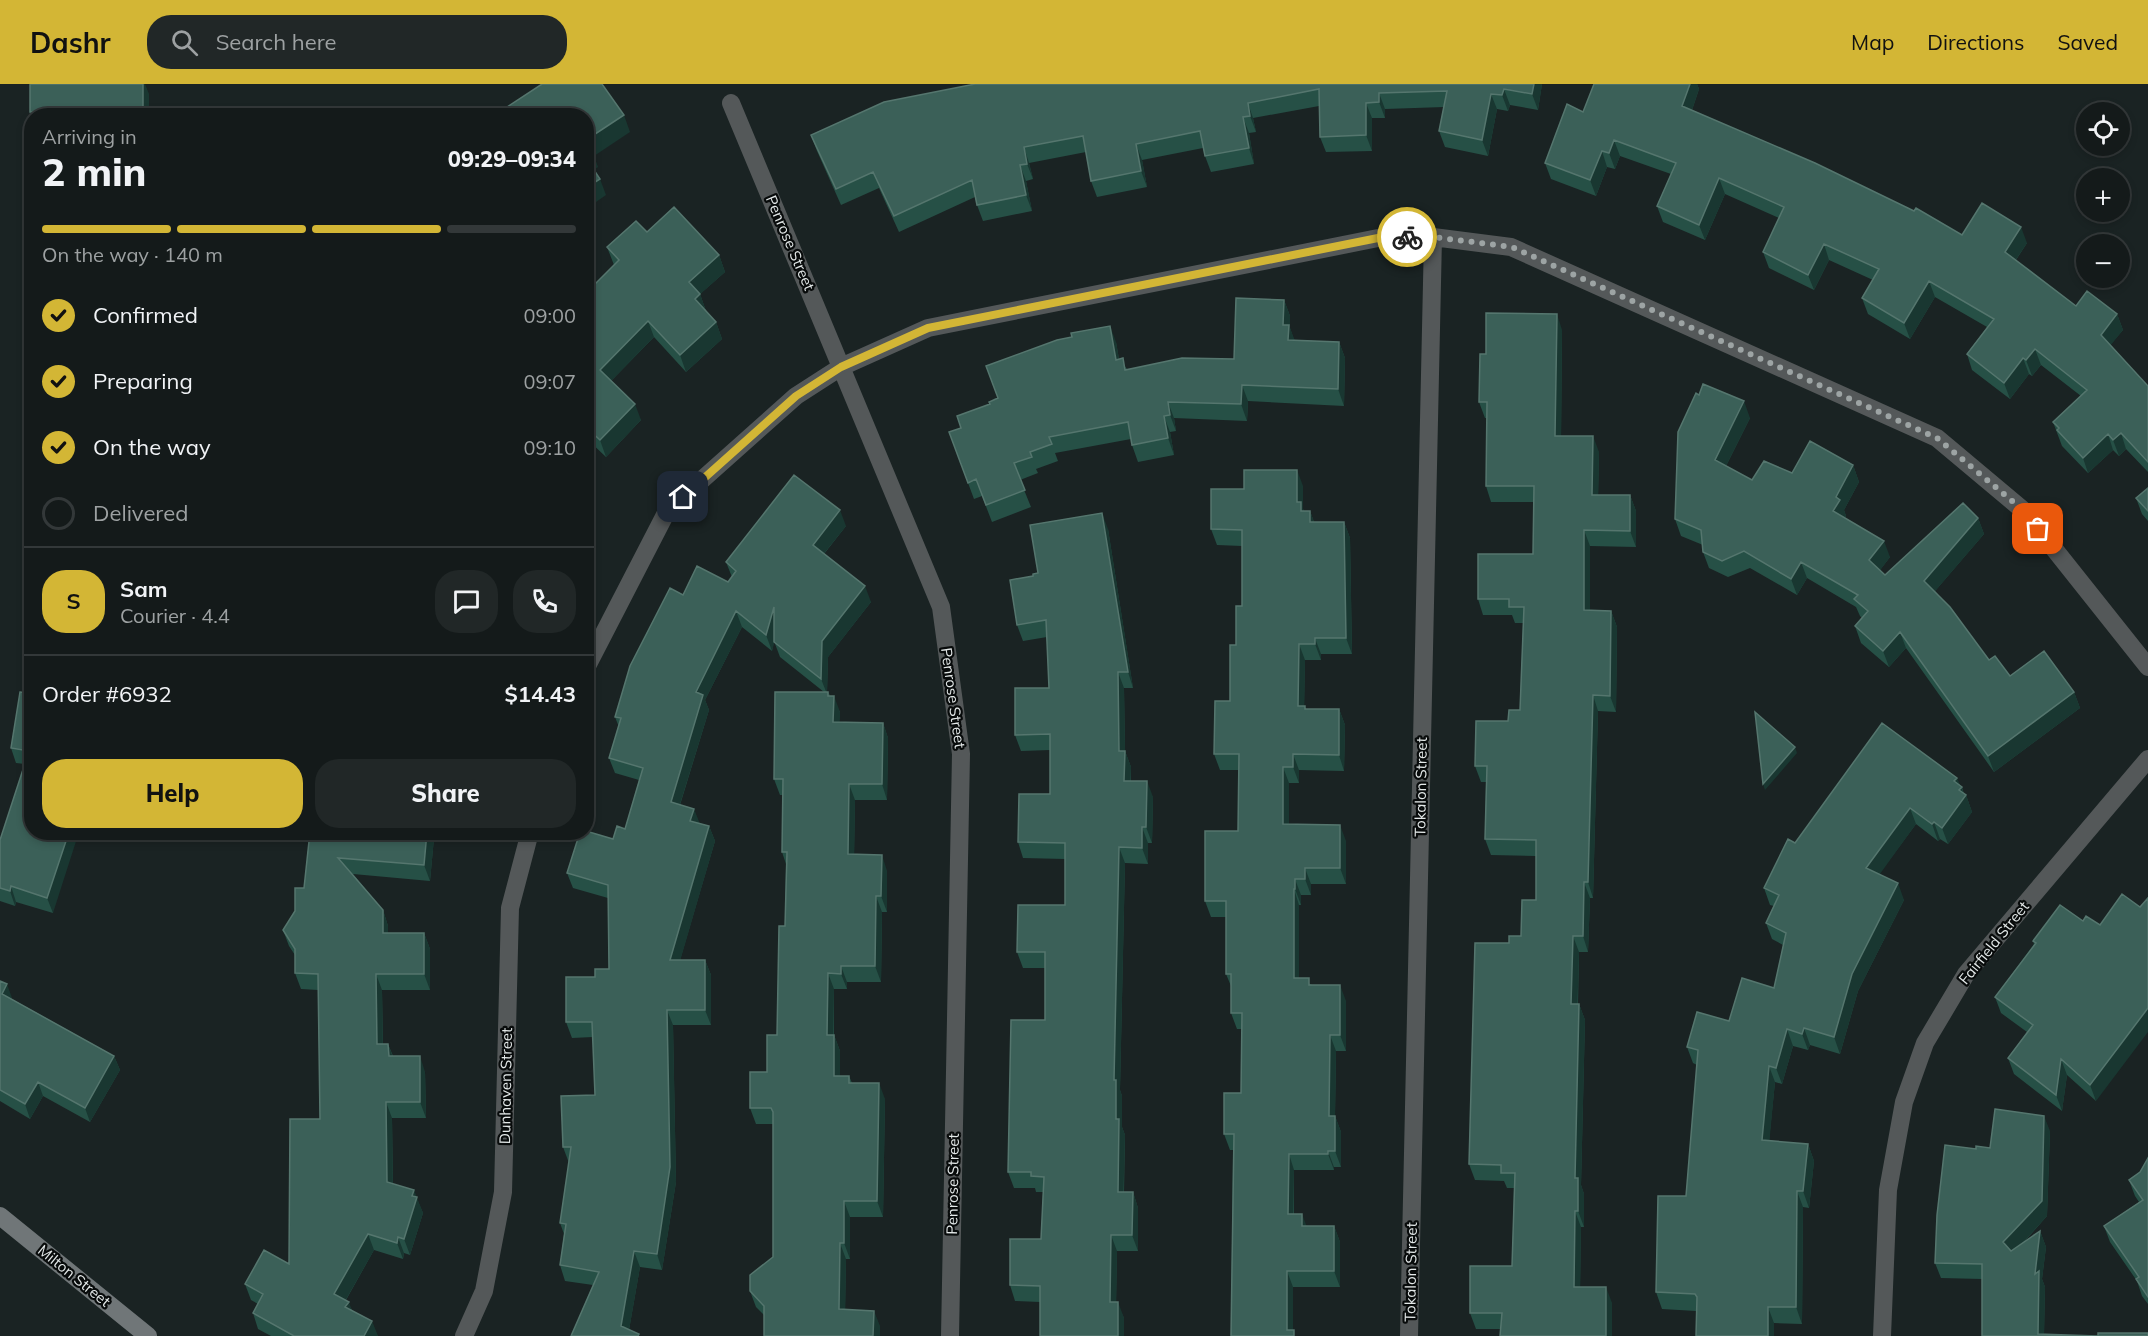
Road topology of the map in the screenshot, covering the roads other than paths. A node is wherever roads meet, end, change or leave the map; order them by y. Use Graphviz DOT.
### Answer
graph roads {
  1 [pos="731,103"];
  2 [pos="1433,237"];
  3 [pos="841,367"];
  4 [pos="594,652"];
  5 [pos="2148,667"];
  6 [pos="2148,759"];
  7 [pos="528,840"];
  8 [pos="0,1216"];
  9 [pos="148,1336"];
  10 [pos="464,1336"];
  11 [pos="950,1336"];
  12 [pos="1409,1336"];
  13 [pos="1882,1336"];
  1 -- 3 [label="street, Penrose Street"];
  2 -- 3 [label="street"];
  2 -- 5 [label="street"];
  2 -- 12 [label="street, Tokalon Street"];
  3 -- 4 [label="street"];
  3 -- 11 [label="street, Penrose Street"];
  6 -- 13 [label="street, Fairfield Street"];
  7 -- 10 [label="street, Dunhaven Street"];
  8 -- 9 [label="main road, Milton Street"];
}
